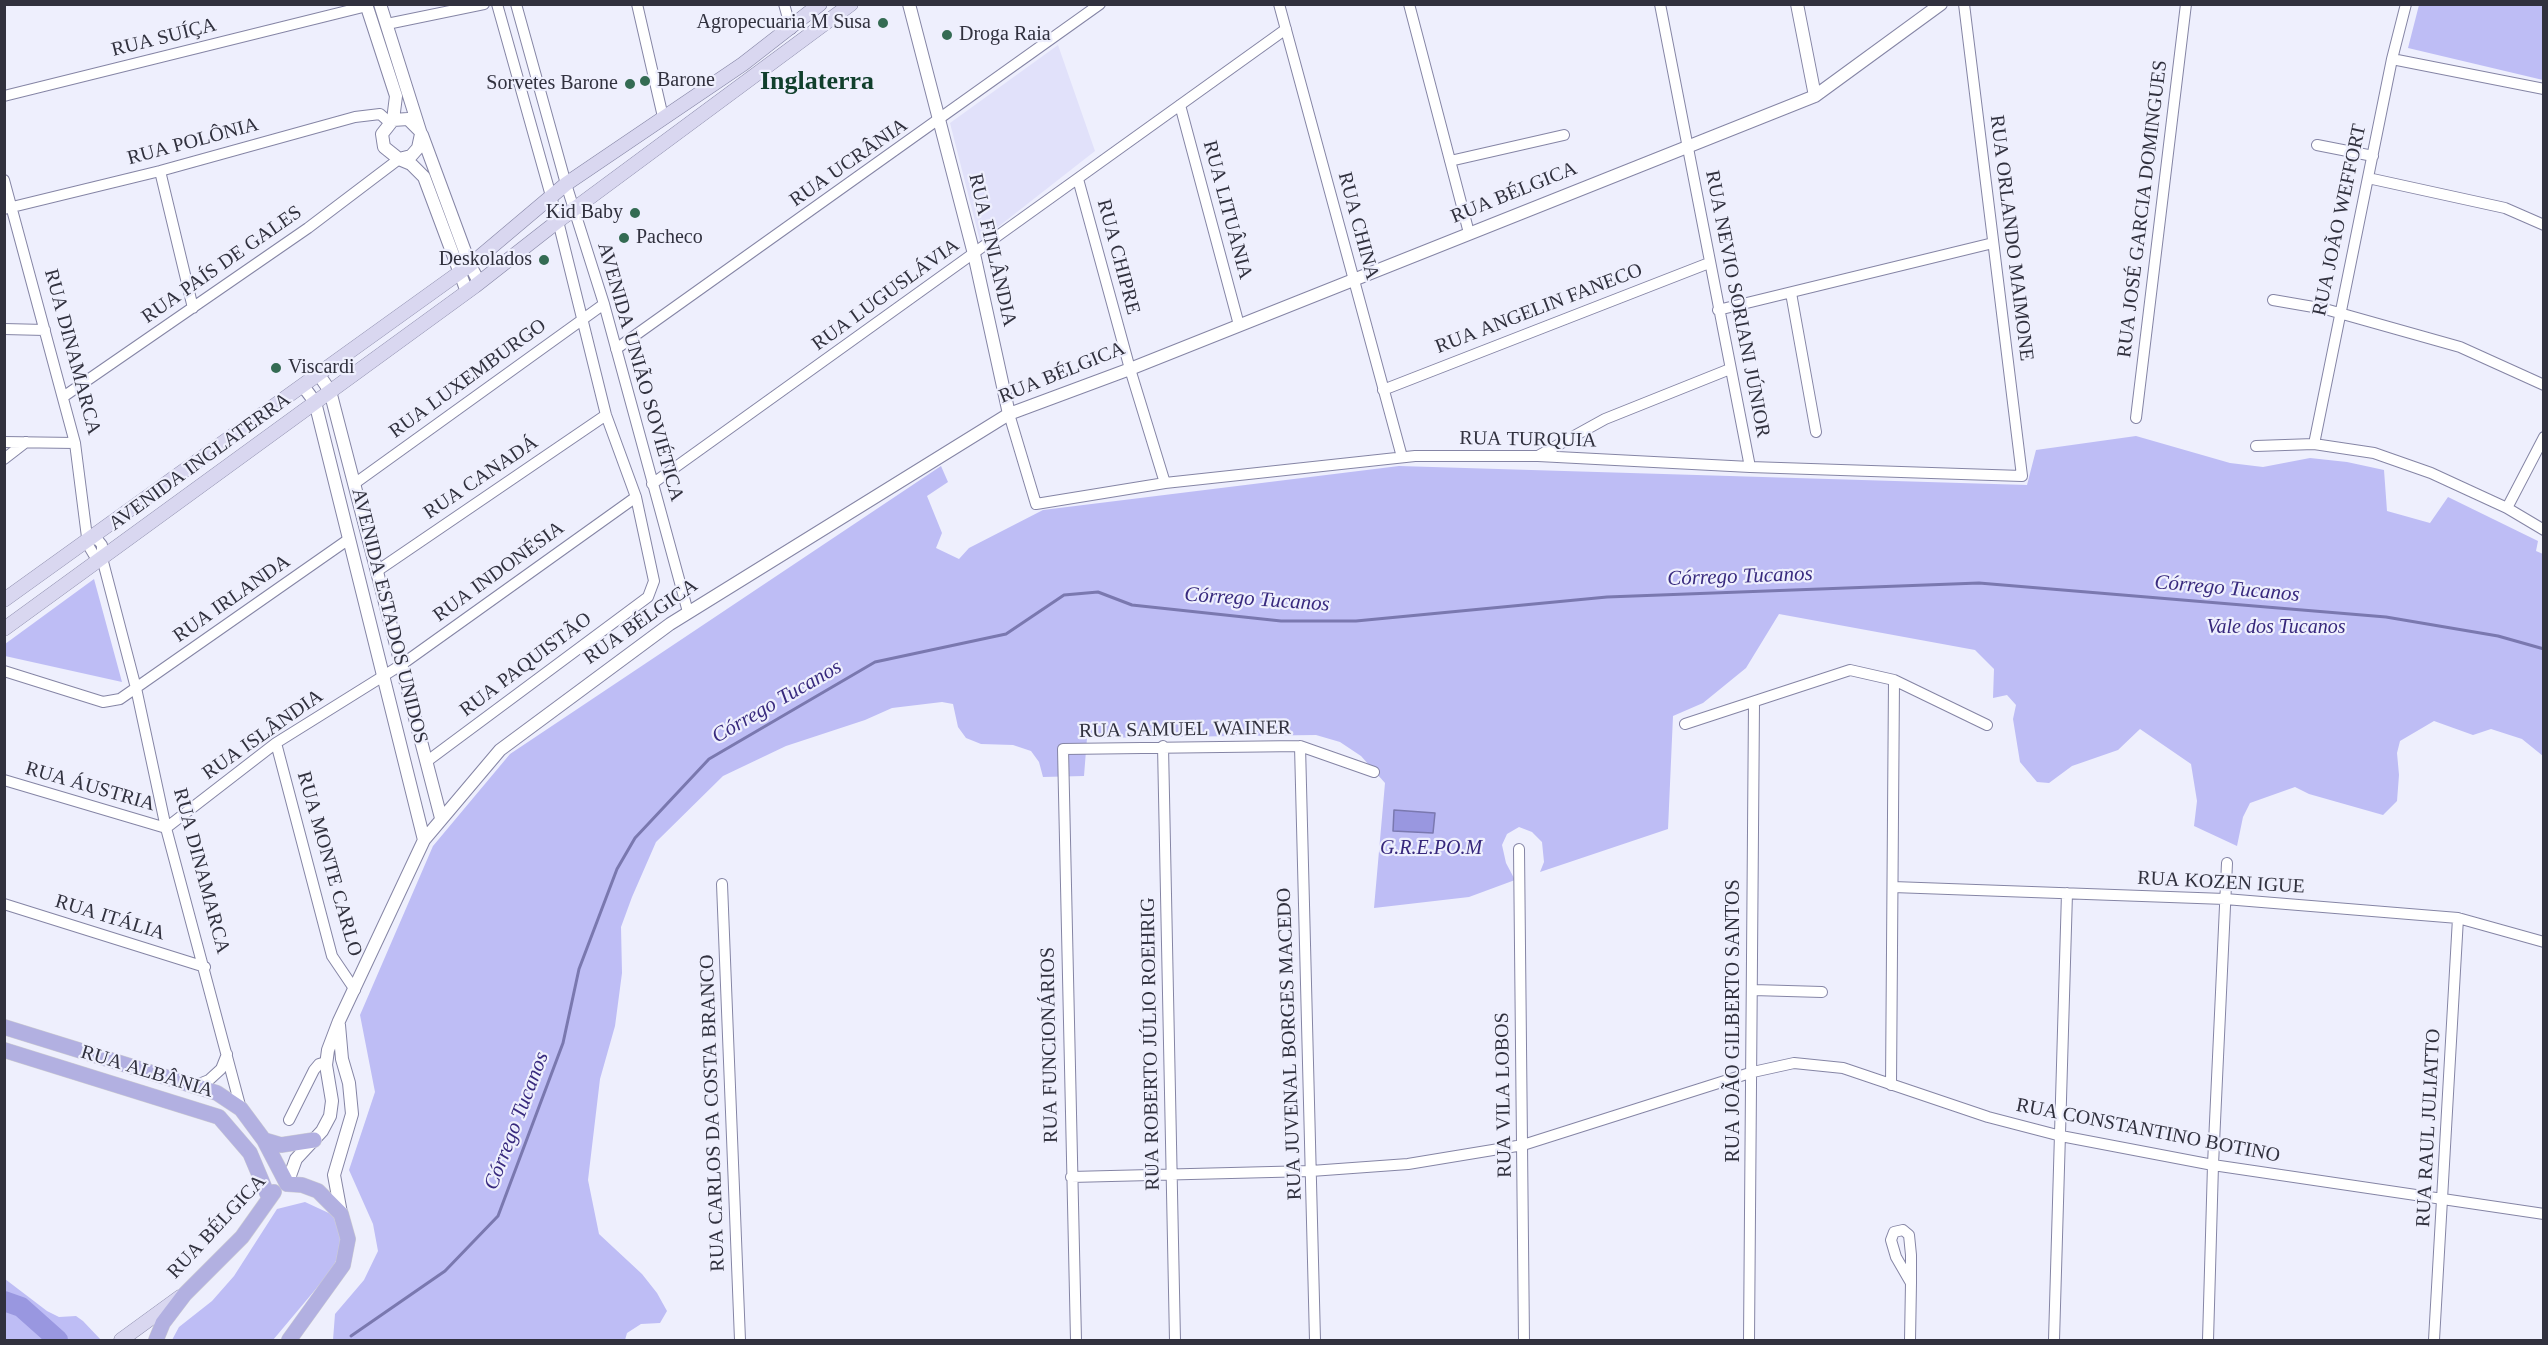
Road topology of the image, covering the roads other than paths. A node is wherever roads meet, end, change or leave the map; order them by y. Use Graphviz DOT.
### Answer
graph roads {
  1 [pos="380,4"];
  2 [pos="484,4"];
  3 [pos="498,4"];
  4 [pos="516,4"];
  5 [pos="637,4"];
  6 [pos="784,4"];
  7 [pos="820,4"];
  8 [pos="851,4"];
  9 [pos="909,4"];
  10 [pos="1100,4"];
  11 [pos="1279,4"];
  12 [pos="1409,4"];
  13 [pos="1660,4"];
  14 [pos="1797,4"];
  15 [pos="1941,4"];
  16 [pos="1964,4"];
  17 [pos="2186,4"];
  18 [pos="2406,4"];
  19 [pos="367,5"];
  20 [pos="387,24"];
  21 [pos="790,29"];
  22 [pos="1286,29"];
  23 [pos="2392,59"];
  24 [pos="742,63"];
  25 [pos="726,75"];
  26 [pos="753,77"];
  27 [pos="2544,89"];
  28 [pos="737,90"];
  29 [pos="4,96"];
  30 [pos="1815,96"];
  31 [pos="1180,105"];
  32 [pos="663,117"];
  33 [pos="940,120"];
  34 [pos="391,121"];
  35 [pos="420,132"];
  36 [pos="1564,135"];
  37 [pos="2317,144"];
  38 [pos="1689,146"];
  39 [pos="2373,156"];
  40 [pos="399,159"];
  41 [pos="1450,161"];
  42 [pos="160,171"];
  43 [pos="2368,178"];
  44 [pos="1078,179"];
  45 [pos="4,180"];
  46 [pos="566,184"];
  47 [pos="550,197"];
  48 [pos="8,208"];
  49 [pos="574,209"];
  50 [pos="558,221"];
  51 [pos="2544,225"];
  52 [pos="1469,233"];
  53 [pos="1993,243"];
  54 [pos="974,254"];
  55 [pos="1708,263"];
  56 [pos="464,268"];
  57 [pos="1354,279"];
  58 [pos="479,282"];
  59 [pos="467,292"];
  60 [pos="1791,292"];
  61 [pos="2273,300"];
  62 [pos="604,304"];
  63 [pos="194,308"];
  64 [pos="1718,310"];
  65 [pos="2339,313"];
  66 [pos="583,318"];
  67 [pos="1239,325"];
  68 [pos="4,329"];
  69 [pos="45,330"];
  70 [pos="616,349"];
  71 [pos="1130,369"];
  72 [pos="1730,369"];
  73 [pos="319,375"];
  74 [pos="2544,385"];
  75 [pos="303,386"];
  76 [pos="1383,390"];
  77 [pos="330,391"];
  78 [pos="63,397"];
  79 [pos="315,402"];
  80 [pos="1010,414"];
  81 [pos="606,415"];
  82 [pos="2136,418"];
  83 [pos="1816,432"];
  84 [pos="2544,437"];
  85 [pos="4,442"];
  86 [pos="26,442"];
  87 [pos="75,443"];
  88 [pos="2314,444"];
  89 [pos="2256,446"];
  90 [pos="1538,456"];
  91 [pos="1402,457"];
  92 [pos="4,459"];
  93 [pos="1750,467"];
  94 [pos="2022,476"];
  95 [pos="1165,483"];
  96 [pos="354,484"];
  97 [pos="652,484"];
  98 [pos="636,496"];
  99 [pos="1036,504"];
  100 [pos="2507,508"];
  101 [pos="2544,530"];
  102 [pos="88,538"];
  103 [pos="349,539"];
  104 [pos="102,558"];
  105 [pos="377,571"];
  106 [pos="648,597"];
  107 [pos="4,600"];
  108 [pos="688,612"];
  109 [pos="4,629"];
  110 [pos="401,665"];
  111 [pos="4,671"];
  112 [pos="384,676"];
  113 [pos="1894,681"];
  114 [pos="136,688"];
  115 [pos="1754,703"];
  116 [pos="1684,724"];
  117 [pos="1987,725"];
  118 [pos="276,743"];
  119 [pos="1163,746"];
  120 [pos="1300,746"];
  121 [pos="1063,749"];
  122 [pos="426,762"];
  123 [pos="1374,772"];
  124 [pos="4,780"];
  125 [pos="441,818"];
  126 [pos="166,828"];
  127 [pos="424,840"];
  128 [pos="1519,849"];
  129 [pos="2227,863"];
  130 [pos="722,884"];
  131 [pos="1893,887"];
  132 [pos="2067,893"];
  133 [pos="2225,899"];
  134 [pos="4,904"];
  135 [pos="2458,918"];
  136 [pos="2544,942"];
  137 [pos="205,967"];
  138 [pos="356,990"];
  139 [pos="1753,990"];
  140 [pos="1822,992"];
  141 [pos="339,1021"];
  142 [pos="4,1027"];
  143 [pos="4,1050"];
  144 [pos="227,1053"];
  145 [pos="326,1062"];
  146 [pos="1753,1072"];
  147 [pos="1892,1084"];
  148 [pos="194,1086"];
  149 [pos="241,1109"];
  150 [pos="289,1120"];
  151 [pos="2061,1136"];
  152 [pos="264,1140"];
  153 [pos="314,1140"];
  154 [pos="1523,1145"];
  155 [pos="2213,1165"];
  156 [pos="1311,1171"];
  157 [pos="1171,1174"];
  158 [pos="1071,1177"];
  159 [pos="287,1184"];
  160 [pos="269,1198"];
  161 [pos="2443,1199"];
  162 [pos="341,1214"];
  163 [pos="2544,1214"];
  164 [pos="1911,1256"];
  165 [pos="1896,1257"];
  166 [pos="1911,1283"];
  167 [pos="184,1294"];
  168 [pos="305,1316"];
  169 [pos="121,1341"];
  170 [pos="156,1341"];
  171 [pos="289,1341"];
  172 [pos="304,1341"];
  173 [pos="740,1341"];
  174 [pos="1076,1341"];
  175 [pos="1175,1341"];
  176 [pos="1315,1341"];
  177 [pos="1524,1341"];
  178 [pos="1749,1341"];
  179 [pos="1910,1341"];
  180 [pos="2054,1341"];
  181 [pos="2208,1341"];
  182 [pos="2434,1341"];
  1 -- 20 [label="street"];
  2 -- 20 [label="street"];
  3 -- 47 [label="street, AVENIDA UNIÃO SOVIÉTICA"];
  4 -- 46 [label="street, AVENIDA UNIÃO SOVIÉTICA"];
  5 -- 32 [label="street"];
  6 -- 21 [label="street"];
  7 -- 21 [label="main road, AVENIDA INGLATERRA"];
  8 -- 26 [label="main road, AVENIDA INGLATERRA"];
  9 -- 33 [label="street, RUA FINLÂNDIA"];
  10 -- 33 [label="street, RUA UCRÂNIA"];
  11 -- 22 [label="street, RUA CHINA"];
  12 -- 41 [label="street"];
  13 -- 38 [label="street, RUA NEVIO SORIANI JÚNIOR"];
  14 -- 30 [label="street"];
  15 -- 30 [label="street, RUA BÉLGICA"];
  16 -- 53 [label="street, RUA ORLANDO MAIMONE"];
  17 -- 82 [label="street, RUA JOSÉ GARCIA DOMINGUES"];
  18 -- 23 [label="street, RUA JOÃO WEFFORT"];
  19 -- 29 [label="street, RUA SUÍÇA"];
  19 -- 34 [label="street"];
  20 -- 35 [label="street"];
  21 -- 24 [label="main road, AVENIDA INGLATERRA"];
  22 -- 31 [label="street, RUA LUGUSLÁVIA"];
  22 -- 57 [label="street, RUA CHINA"];
  23 -- 27 [label="street"];
  23 -- 39 [label="street, RUA JOÃO WEFFORT"];
  24 -- 25 [label="main road, AVENIDA INGLATERRA"];
  24 -- 26 [label="main road"];
  25 -- 28 [label="main road"];
  25 -- 32 [label="main road, AVENIDA INGLATERRA"];
  26 -- 28 [label="main road, AVENIDA INGLATERRA"];
  28 -- 49 [label="main road, AVENIDA INGLATERRA"];
  30 -- 38 [label="street, RUA BÉLGICA"];
  31 -- 44 [label="street, RUA LUGUSLÁVIA"];
  31 -- 67 [label="street, RUA LITUÂNIA"];
  32 -- 46 [label="main road, AVENIDA INGLATERRA"];
  33 -- 54 [label="street, RUA FINLÂNDIA"];
  33 -- 70 [label="street, RUA UCRÂNIA"];
  34 -- 35 [label="street"];
  34 -- 40 [label="street"];
  34 -- 42 [label="street, RUA POLÔNIA"];
  35 -- 40 [label="street"];
  35 -- 56 [label="street"];
  36 -- 41 [label="street"];
  37 -- 39 [label="street"];
  38 -- 52 [label="street, RUA BÉLGICA"];
  38 -- 55 [label="street, RUA NEVIO SORIANI JÚNIOR"];
  39 -- 43 [label="street, RUA JOÃO WEFFORT"];
  40 -- 56 [label="street"];
  40 -- 63 [label="street, RUA PAÍS DE GALES"];
  41 -- 52 [label="street"];
  42 -- 48 [label="street, RUA POLÔNIA"];
  42 -- 63 [label="street"];
  43 -- 51 [label="street"];
  43 -- 65 [label="street, RUA JOÃO WEFFORT"];
  44 -- 54 [label="street, RUA LUGUSLÁVIA"];
  44 -- 71 [label="street, RUA CHIPRE"];
  45 -- 48 [label="street, RUA DINAMARCA"];
  46 -- 47 [label="main road, AVENIDA INGLATERRA"];
  46 -- 49 [label="street, AVENIDA UNIÃO SOVIÉTICA"];
  47 -- 50 [label="street, AVENIDA UNIÃO SOVIÉTICA"];
  47 -- 56 [label="main road, AVENIDA INGLATERRA"];
  48 -- 69 [label="street, RUA DINAMARCA"];
  49 -- 50 [label="main road, AVENIDA INGLATERRA"];
  49 -- 62 [label="street, AVENIDA UNIÃO SOVIÉTICA"];
  50 -- 58 [label="main road, AVENIDA INGLATERRA"];
  50 -- 66 [label="street, AVENIDA UNIÃO SOVIÉTICA"];
  52 -- 57 [label="street, RUA BÉLGICA"];
  53 -- 60 [label="street"];
  53 -- 94 [label="street, RUA ORLANDO MAIMONE"];
  54 -- 80 [label="street, RUA FINLÂNDIA"];
  54 -- 97 [label="street, RUA LUGUSLÁVIA"];
  55 -- 64 [label="street, RUA NEVIO SORIANI JÚNIOR"];
  55 -- 76 [label="street, RUA ANGELIN FANECO"];
  56 -- 58 [label="street"];
  56 -- 59 [label="street"];
  56 -- 73 [label="main road, AVENIDA INGLATERRA"];
  57 -- 67 [label="street, RUA BÉLGICA"];
  57 -- 76 [label="street, RUA CHINA"];
  58 -- 59 [label="main road, AVENIDA INGLATERRA"];
  59 -- 77 [label="main road, AVENIDA INGLATERRA"];
  60 -- 64 [label="street"];
  60 -- 83 [label="street"];
  61 -- 65 [label="street"];
  62 -- 66 [label="street, RUA LUXEMBURGO"];
  62 -- 70 [label="street, AVENIDA UNIÃO SOVIÉTICA"];
  63 -- 78 [label="street, RUA PAÍS DE GALES"];
  64 -- 72 [label="street, RUA NEVIO SORIANI JÚNIOR"];
  65 -- 74 [label="street"];
  65 -- 88 [label="street, RUA JOÃO WEFFORT"];
  66 -- 81 [label="street, AVENIDA UNIÃO SOVIÉTICA"];
  66 -- 96 [label="street, RUA LUXEMBURGO"];
  67 -- 71 [label="street, RUA BÉLGICA"];
  68 -- 69 [label="street"];
  69 -- 78 [label="street, RUA DINAMARCA"];
  70 -- 97 [label="street, AVENIDA UNIÃO SOVIÉTICA"];
  71 -- 80 [label="street, RUA BÉLGICA"];
  71 -- 95 [label="street, RUA CHIPRE"];
  72 -- 90 [label="street"];
  72 -- 93 [label="street, RUA NEVIO SORIANI JÚNIOR"];
  73 -- 75 [label="main road, AVENIDA INGLATERRA"];
  73 -- 77 [label="street"];
  75 -- 79 [label="street"];
  75 -- 102 [label="main road, AVENIDA INGLATERRA"];
  76 -- 91 [label="street, RUA CHINA"];
  77 -- 79 [label="main road, AVENIDA INGLATERRA"];
  77 -- 96 [label="street, AVENIDA ESTADOS UNIDOS"];
  78 -- 87 [label="street, RUA DINAMARCA"];
  79 -- 103 [label="street, AVENIDA ESTADOS UNIDOS"];
  79 -- 104 [label="main road, AVENIDA INGLATERRA"];
  80 -- 99 [label="street, RUA FINLÂNDIA"];
  80 -- 108 [label="street, RUA BÉLGICA"];
  81 -- 98 [label="street, AVENIDA UNIÃO SOVIÉTICA"];
  81 -- 105 [label="street, RUA CANADÁ"];
  84 -- 100 [label="street"];
  85 -- 86 [label="street"];
  86 -- 87 [label="street"];
  86 -- 92 [label="street"];
  87 -- 102 [label="street, RUA DINAMARCA"];
  88 -- 89 [label="street"];
  88 -- 100 [label="street"];
  90 -- 91 [label="street, RUA TURQUIA"];
  90 -- 93 [label="street, RUA TURQUIA"];
  91 -- 95 [label="street, RUA TURQUIA"];
  93 -- 94 [label="street, RUA TURQUIA"];
  95 -- 99 [label="street, RUA TURQUIA"];
  96 -- 105 [label="street, AVENIDA ESTADOS UNIDOS"];
  97 -- 108 [label="street, AVENIDA UNIÃO SOVIÉTICA"];
  98 -- 106 [label="street, AVENIDA UNIÃO SOVIÉTICA"];
  98 -- 110 [label="street, RUA INDONÉSIA"];
  100 -- 101 [label="street"];
  102 -- 104 [label="street, RUA DINAMARCA"];
  102 -- 107 [label="main road, AVENIDA INGLATERRA"];
  103 -- 112 [label="street, AVENIDA ESTADOS UNIDOS"];
  103 -- 114 [label="street, RUA IRLANDA"];
  104 -- 109 [label="main road, AVENIDA INGLATERRA"];
  104 -- 114 [label="street, RUA DINAMARCA"];
  105 -- 110 [label="street, AVENIDA ESTADOS UNIDOS"];
  106 -- 122 [label="street, RUA PAQUISTÃO"];
  108 -- 125 [label="street, RUA BÉLGICA"];
  110 -- 112 [label="street, RUA INDONÉSIA"];
  110 -- 122 [label="street, AVENIDA ESTADOS UNIDOS"];
  111 -- 114 [label="street, RUA IRLANDA"];
  112 -- 118 [label="street, RUA ISLÂNDIA"];
  112 -- 127 [label="street, AVENIDA ESTADOS UNIDOS"];
  113 -- 115 [label="street"];
  113 -- 117 [label="street"];
  113 -- 131 [label="street"];
  114 -- 126 [label="street, RUA DINAMARCA"];
  115 -- 116 [label="street"];
  115 -- 139 [label="street, RUA JOÃO GILBERTO SANTOS"];
  118 -- 126 [label="street, RUA ISLÂNDIA"];
  118 -- 138 [label="street, RUA MONTE CARLO"];
  119 -- 120 [label="street, RUA SAMUEL WAINER"];
  119 -- 121 [label="street, RUA SAMUEL WAINER"];
  119 -- 157 [label="street, RUA ROBERTO JÚLIO ROEHRIG"];
  120 -- 123 [label="street, RUA SAMUEL WAINER"];
  120 -- 156 [label="street, RUA JUVENAL BORGES MACEDO"];
  121 -- 158 [label="street, RUA FUNCIONÁRIOS"];
  122 -- 125 [label="street, AVENIDA ESTADOS UNIDOS"];
  124 -- 126 [label="street, RUA ÁUSTRIA"];
  125 -- 127 [label="street, RUA BÉLGICA"];
  126 -- 137 [label="street, RUA DINAMARCA"];
  127 -- 138 [label="street, RUA BÉLGICA"];
  128 -- 154 [label="street, RUA VILA LOBOS"];
  129 -- 133 [label="street"];
  130 -- 173 [label="street, RUA CARLOS DA COSTA BRANCO"];
  131 -- 132 [label="street, RUA KOZEN IGUE"];
  131 -- 147 [label="street"];
  132 -- 133 [label="street, RUA KOZEN IGUE"];
  132 -- 151 [label="street"];
  133 -- 135 [label="street, RUA KOZEN IGUE"];
  133 -- 155 [label="street"];
  134 -- 137 [label="street, RUA ITÁLIA"];
  135 -- 136 [label="street, RUA KOZEN IGUE"];
  135 -- 161 [label="street, RUA RAUL JULIATTO"];
  137 -- 144 [label="street, RUA DINAMARCA"];
  138 -- 141 [label="street, RUA BÉLGICA"];
  139 -- 140 [label="street"];
  139 -- 146 [label="street, RUA JOÃO GILBERTO SANTOS"];
  141 -- 145 [label="street, RUA BÉLGICA"];
  141 -- 162 [label="street"];
  142 -- 148 [label="main road, RUA ALBÂNIA"];
  143 -- 160 [label="main road, RUA ALBÂNIA"];
  144 -- 148 [label="street"];
  144 -- 149 [label="street, RUA DINAMARCA"];
  145 -- 150 [label="street"];
  145 -- 153 [label="street, RUA BÉLGICA"];
  146 -- 147 [label="street, RUA CONSTANTINO BOTINO"];
  146 -- 154 [label="street, RUA CONSTANTINO BOTINO"];
  146 -- 178 [label="street, RUA JOÃO GILBERTO SANTOS"];
  147 -- 151 [label="street, RUA CONSTANTINO BOTINO"];
  148 -- 149 [label="main road, RUA ALBÂNIA"];
  149 -- 152 [label="main road, RUA DINAMARCA"];
  151 -- 155 [label="street, RUA CONSTANTINO BOTINO"];
  151 -- 180 [label="street"];
  152 -- 153 [label="main road"];
  152 -- 159 [label="main road, RUA DINAMARCA"];
  153 -- 159 [label="street, RUA BÉLGICA"];
  154 -- 156 [label="street, RUA CONSTANTINO BOTINO"];
  154 -- 177 [label="street, RUA VILA LOBOS"];
  155 -- 161 [label="street, RUA CONSTANTINO BOTINO"];
  155 -- 181 [label="street"];
  156 -- 157 [label="street, RUA CONSTANTINO BOTINO"];
  156 -- 176 [label="street, RUA JUVENAL BORGES MACEDO"];
  157 -- 158 [label="street, RUA CONSTANTINO BOTINO"];
  157 -- 175 [label="street, RUA ROBERTO JÚLIO ROEHRIG"];
  158 -- 174 [label="street, RUA FUNCIONÁRIOS"];
  159 -- 160 [label="main road, RUA BÉLGICA"];
  159 -- 162 [label="main road"];
  160 -- 167 [label="main road, RUA BÉLGICA"];
  161 -- 163 [label="street, RUA CONSTANTINO BOTINO"];
  161 -- 182 [label="street, RUA RAUL JULIATTO"];
  162 -- 168 [label="main road"];
  164 -- 165 [label="street"];
  164 -- 165 [label="street"];
  164 -- 166 [label="street"];
  165 -- 166 [label="street"];
  166 -- 179 [label="street"];
  167 -- 169 [label="main road, RUA BÉLGICA"];
  167 -- 170 [label="main road"];
  168 -- 171 [label="main road"];
  168 -- 172 [label="main road"];
}
